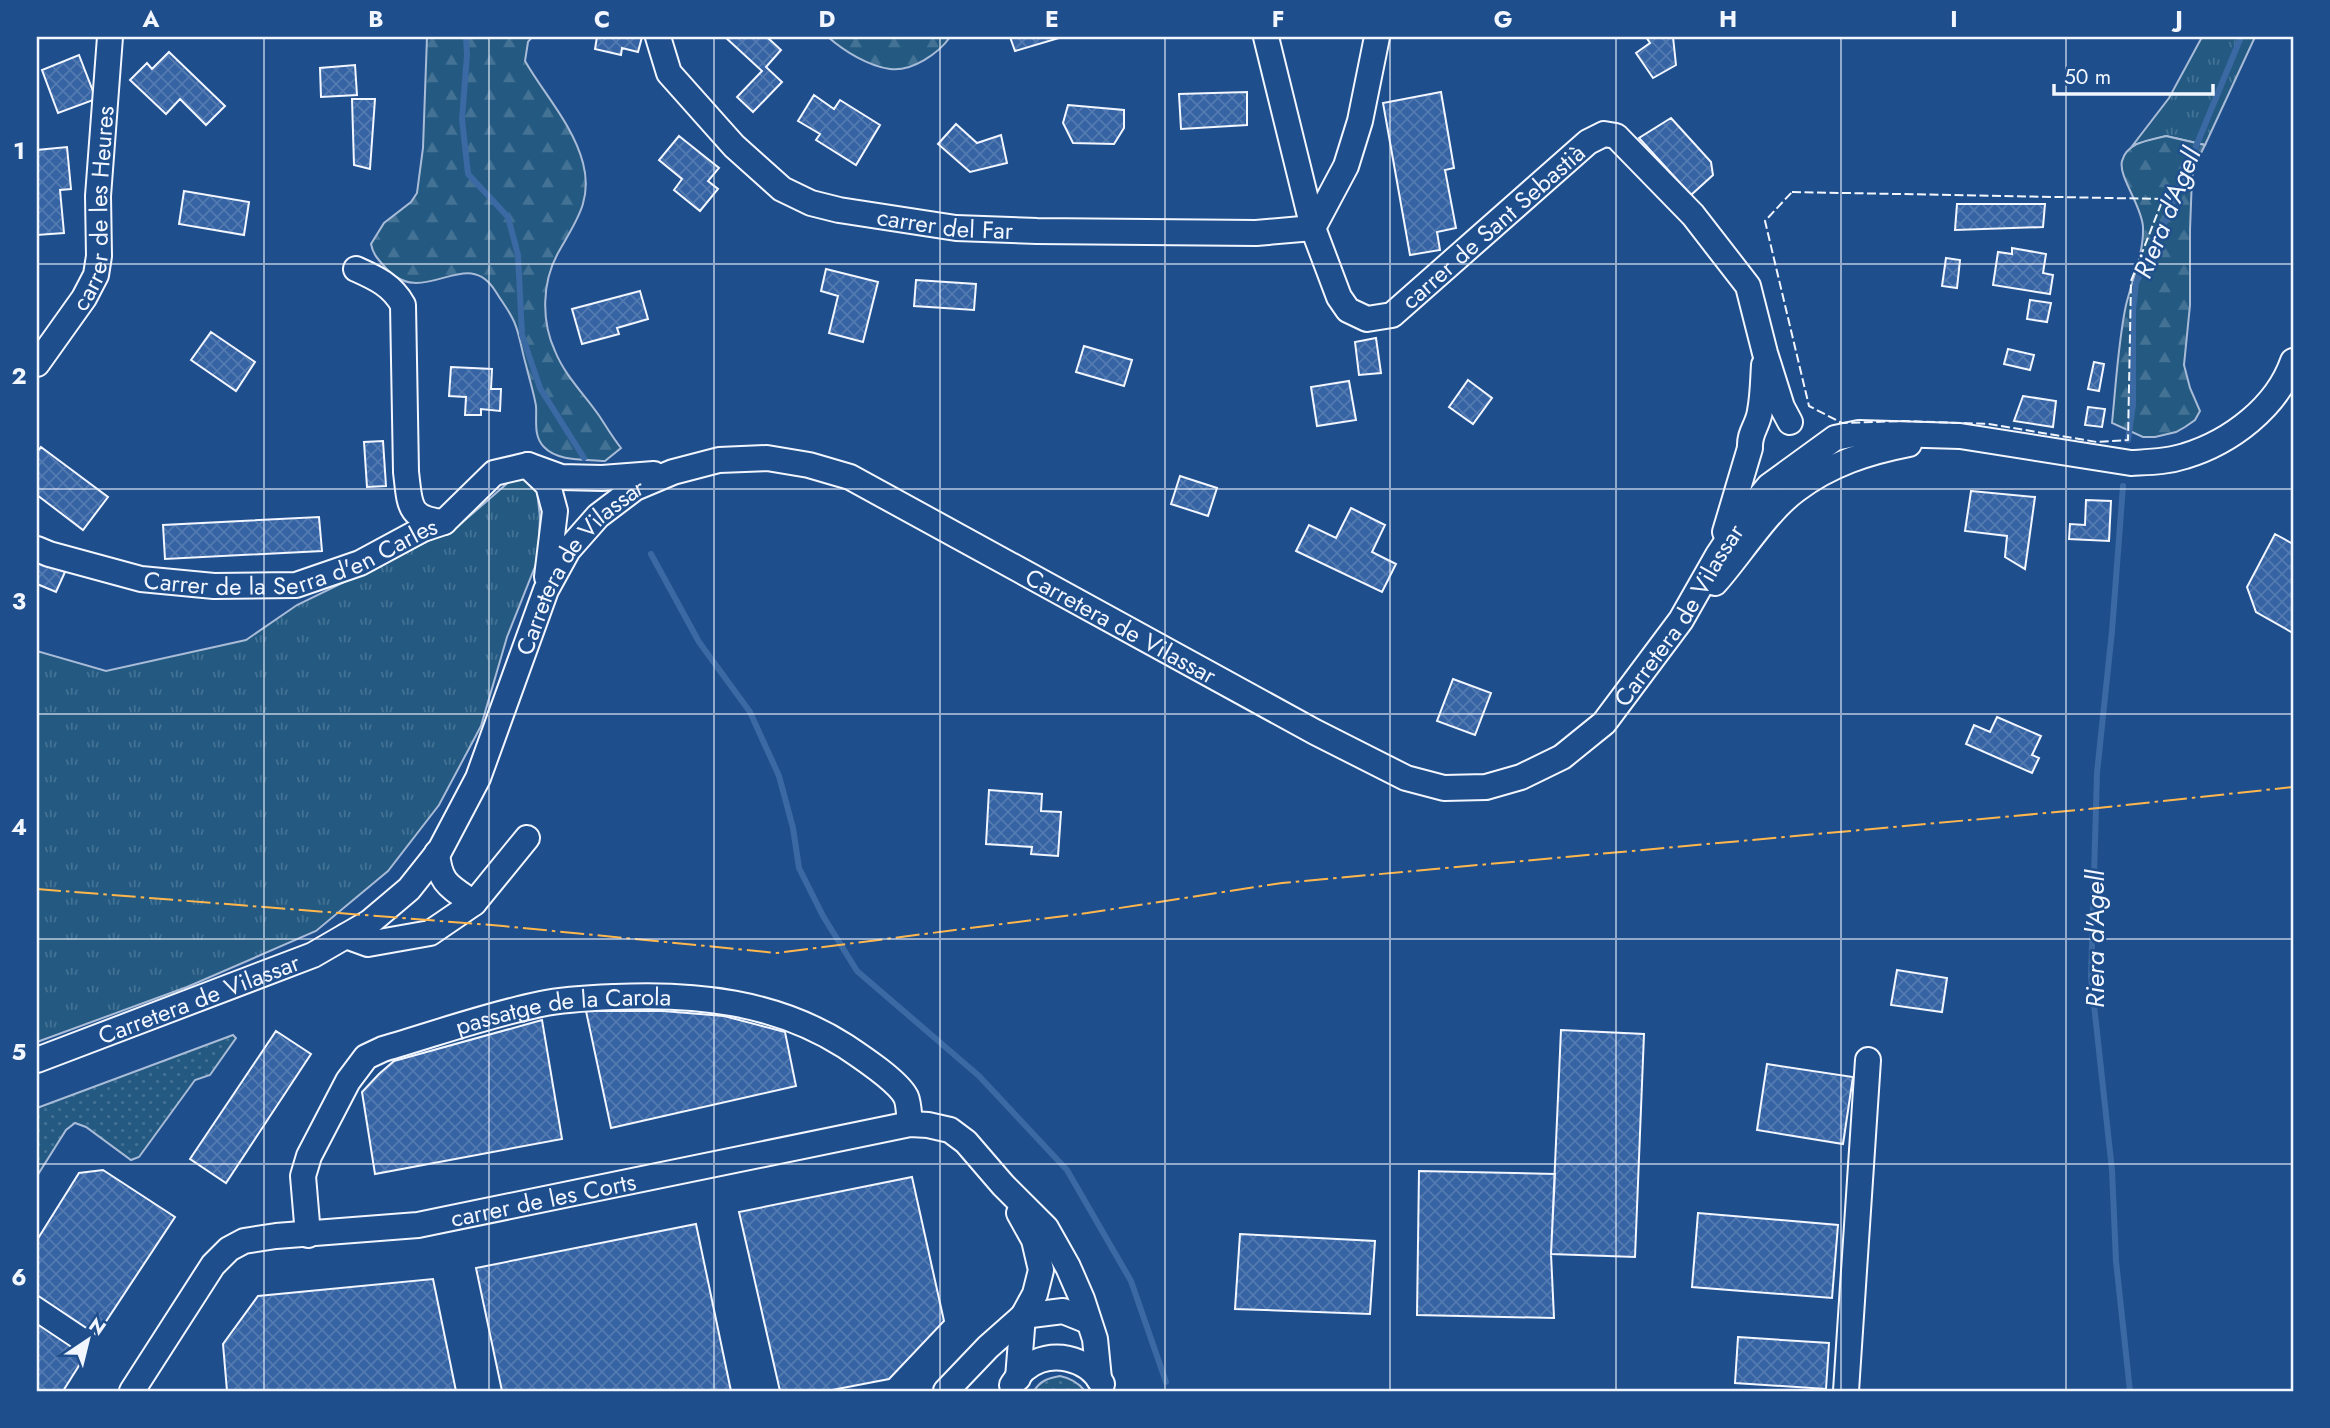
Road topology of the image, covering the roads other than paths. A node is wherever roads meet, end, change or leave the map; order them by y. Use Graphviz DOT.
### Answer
graph roads {
  1 [pos="110,37"];
  2 [pos="658,37"];
  3 [pos="1266,37"];
  4 [pos="1377,37"];
  5 [pos="1313,228"];
  6 [pos="356,268"];
  7 [pos="1765,354"];
  8 [pos="2293,361"];
  9 [pos="37,364"];
  10 [pos="1756,424"];
  11 [pos="1798,430"];
  12 [pos="1961,436"];
  13 [pos="1835,438"];
  14 [pos="1894,447"];
  15 [pos="1750,448"];
  16 [pos="1800,463"];
  17 [pos="528,465"];
  18 [pos="673,472"];
  19 [pos="444,522"];
  20 [pos="37,548"];
  21 [pos="1723,561"];
  22 [pos="546,590"];
  23 [pos="527,838"];
  24 [pos="438,853"];
  25 [pos="474,903"];
  26 [pos="346,936"];
  27 [pos="37,1060"];
  28 [pos="1868,1060"];
  29 [pos="910,1124"];
  30 [pos="1003,1185"];
  31 [pos="308,1234"];
  32 [pos="1023,1316"];
  33 [pos="1088,1321"];
  34 [pos="1102,1385"];
  35 [pos="1012,1387"];
  36 [pos="132,1391"];
  37 [pos="946,1391"];
  38 [pos="1846,1391"];
  1 -- 9 [label="street, carrer de les Heures"];
  2 -- 5 [label="street, carrer del Far"];
  3 -- 5 [label="street, carrer de Sant Sebastià"];
  4 -- 5 [label="street"];
  5 -- 7 [label="street, carrer de Sant Sebastià"];
  6 -- 19 [label="street"];
  7 -- 10 [label="street"];
  7 -- 11 [label="street"];
  8 -- 12 [label="street, Carretera de Vilassar"];
  10 -- 11 [label="street"];
  10 -- 15 [label="street"];
  11 -- 13 [label="street"];
  11 -- 16 [label="street"];
  12 -- 13 [label="street, Carretera de Vilassar"];
  12 -- 14 [label="street"];
  13 -- 16 [label="street, Carretera de Vilassar"];
  14 -- 16 [label="street"];
  14 -- 21 [label="street"];
  15 -- 16 [label="street"];
  15 -- 21 [label="street"];
  16 -- 21 [label="street, Carretera de Vilassar"];
  17 -- 18 [label="street"];
  17 -- 19 [label="street, Carrer de la Serra d'en Carles"];
  17 -- 22 [label="street"];
  18 -- 21 [label="street, Carretera de Vilassar"];
  18 -- 22 [label="street, Carretera de Vilassar"];
  19 -- 20 [label="street, Carrer de la Serra d'en Carles"];
  22 -- 24 [label="street, Carretera de Vilassar"];
  23 -- 25 [label="street"];
  24 -- 25 [label="street"];
  24 -- 26 [label="street, Carretera de Vilassar"];
  25 -- 26 [label="street"];
  26 -- 27 [label="street, Carretera de Vilassar"];
  28 -- 38 [label="street"];
  29 -- 30 [label="street, carrer de les Corts"];
  29 -- 31 [label="street, carrer de les Corts"];
  29 -- 31 [label="street, passatge de la Carola"];
  30 -- 32 [label="street"];
  30 -- 33 [label="street"];
  31 -- 36 [label="street, carrer de les Corts"];
  32 -- 33 [label="street"];
  32 -- 35 [label="street"];
  32 -- 37 [label="street"];
  33 -- 34 [label="street"];
  34 -- 35 [label="street"];
}
